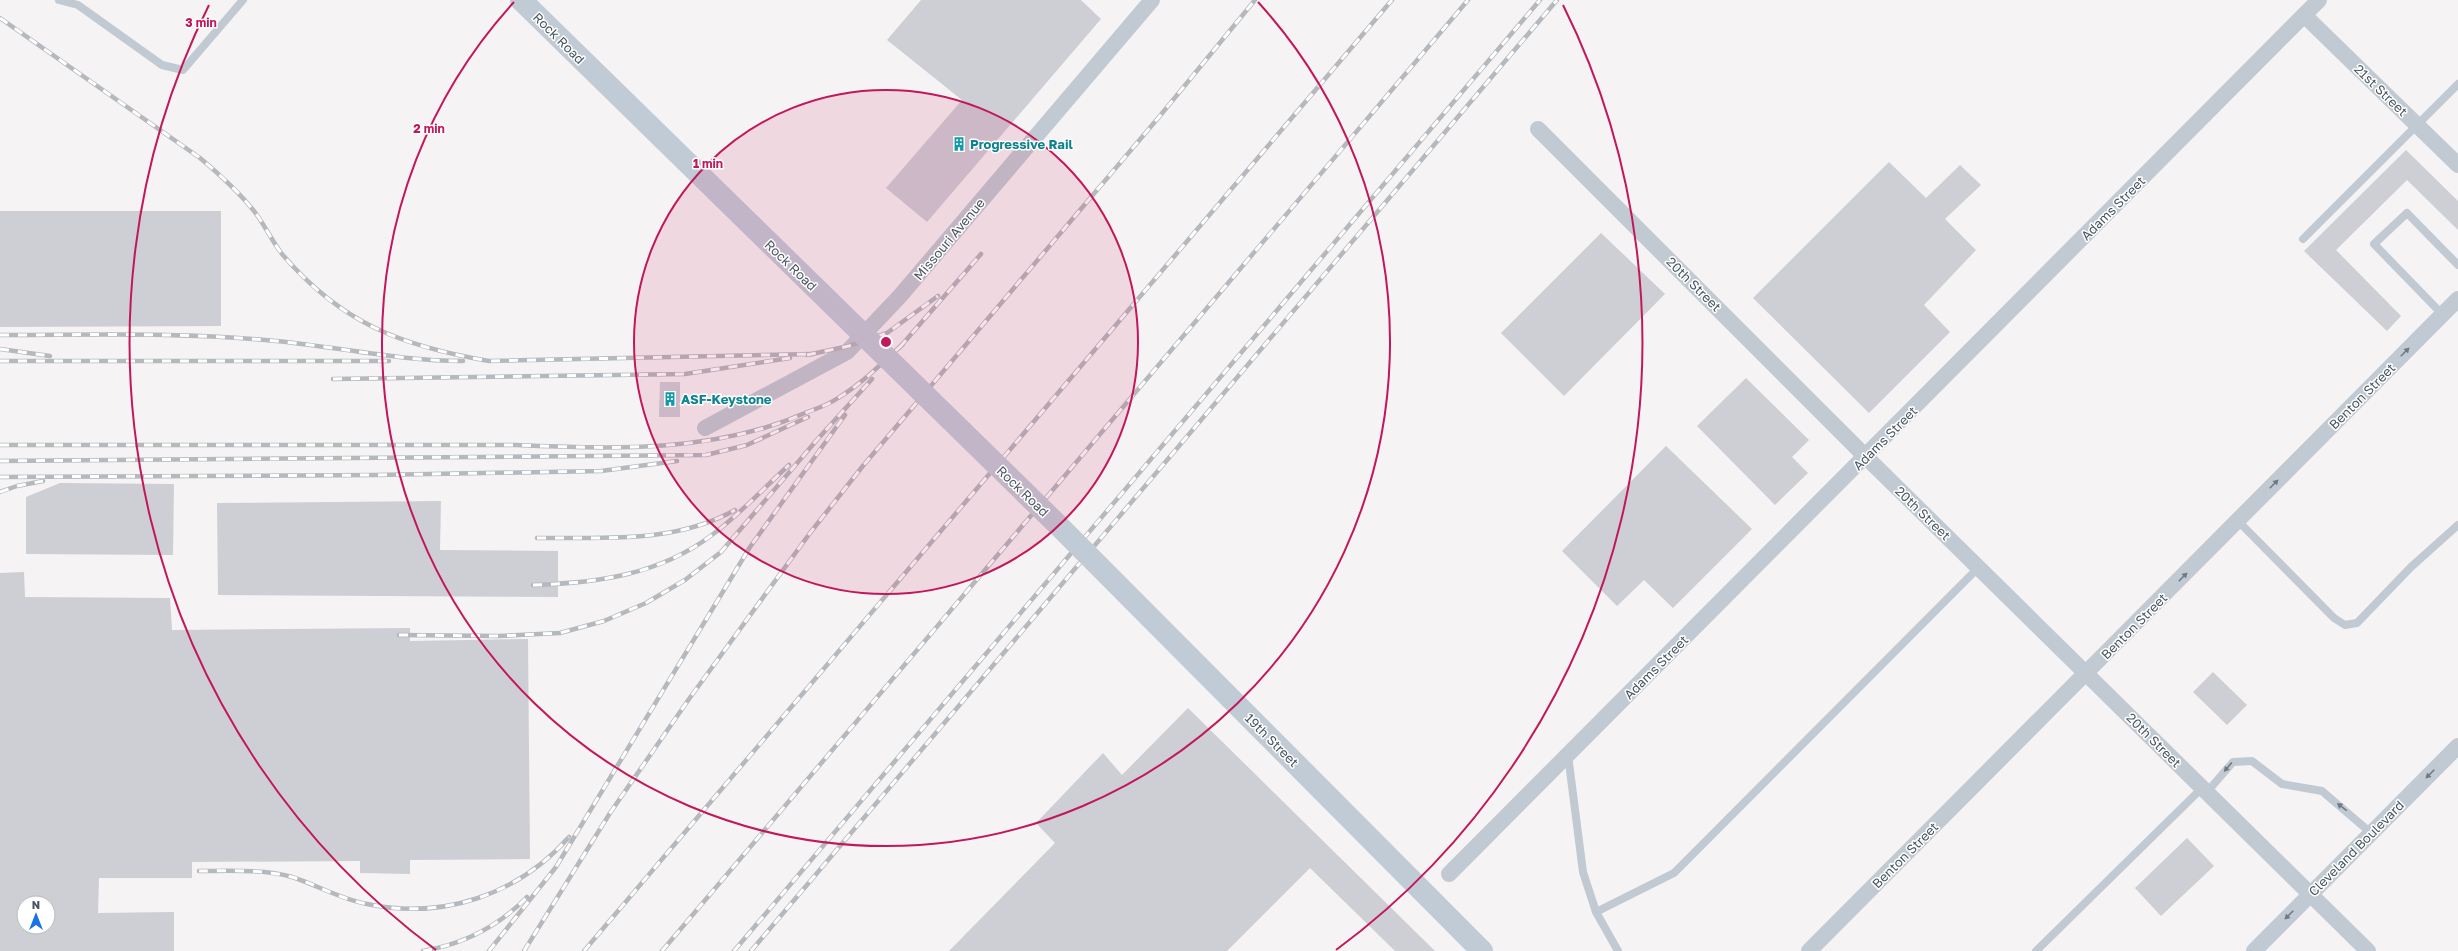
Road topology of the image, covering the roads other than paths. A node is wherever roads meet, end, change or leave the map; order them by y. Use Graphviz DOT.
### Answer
graph roads {
  1 [pos="59,0"];
  2 [pos="243,0"];
  3 [pos="522,0"];
  4 [pos="1152,0"];
  5 [pos="2319,0"];
  6 [pos="2304,15"];
  7 [pos="2458,84"];
  8 [pos="2417,125"];
  9 [pos="1538,129"];
  10 [pos="2458,165"];
  11 [pos="2303,239"];
  12 [pos="2458,265"];
  13 [pos="2458,299"];
  14 [pos="2443,315"];
  15 [pos="705,428"];
  16 [pos="1866,457"];
  17 [pos="2238,521"];
  18 [pos="2458,525"];
  19 [pos="1061,528"];
  20 [pos="1979,567"];
  21 [pos="2086,674"];
  22 [pos="2458,746"];
  23 [pos="1568,755"];
  24 [pos="2205,790"];
  25 [pos="2372,833"];
  26 [pos="1449,874"];
  27 [pos="2310,894"];
  28 [pos="1596,912"];
  29 [pos="1482,951"];
  30 [pos="1618,951"];
  31 [pos="1809,951"];
  32 [pos="2036,951"];
  33 [pos="2254,951"];
  34 [pos="2368,951"];
  1 -- 2 [label="lane"];
  3 -- 19 [label="main road, Rock Road, bridge"];
  4 -- 15 [label="street, Missouri Avenue"];
  5 -- 6 [label="street, Adams Street"];
  6 -- 8 [label="street, 21st Street"];
  6 -- 16 [label="street, Adams Street"];
  7 -- 8 [label="lane"];
  8 -- 10 [label="street, 21st Street"];
  8 -- 11 [label="lane"];
  9 -- 16 [label="street, 20th Street"];
  12 -- 14 [label="lane"];
  13 -- 14 [label="street, Benton Street"];
  17 -- 14 [label="street, Benton Street, one-way"];
  16 -- 20 [label="street, 20th Street"];
  16 -- 23 [label="street, Adams Street"];
  17 -- 18 [label="lane"];
  21 -- 17 [label="street, Benton Street, one-way"];
  19 -- 29 [label="main road, 19th Street, bridge"];
  20 -- 21 [label="street, 20th Street"];
  20 -- 28 [label="lane"];
  21 -- 24 [label="street, 20th Street"];
  21 -- 31 [label="street, Benton Street"];
  22 -- 25 [label="street, Cleveland Boulevard, one-way"];
  23 -- 26 [label="street, Adams Street"];
  23 -- 28 [label="lane"];
  25 -- 24 [label="lane, one-way"];
  24 -- 27 [label="street, 20th Street"];
  24 -- 32 [label="lane"];
  25 -- 27 [label="street, Cleveland Boulevard"];
  27 -- 33 [label="street, Cleveland Boulevard, one-way"];
  27 -- 34 [label="street, 20th Street"];
  28 -- 30 [label="lane"];
}
